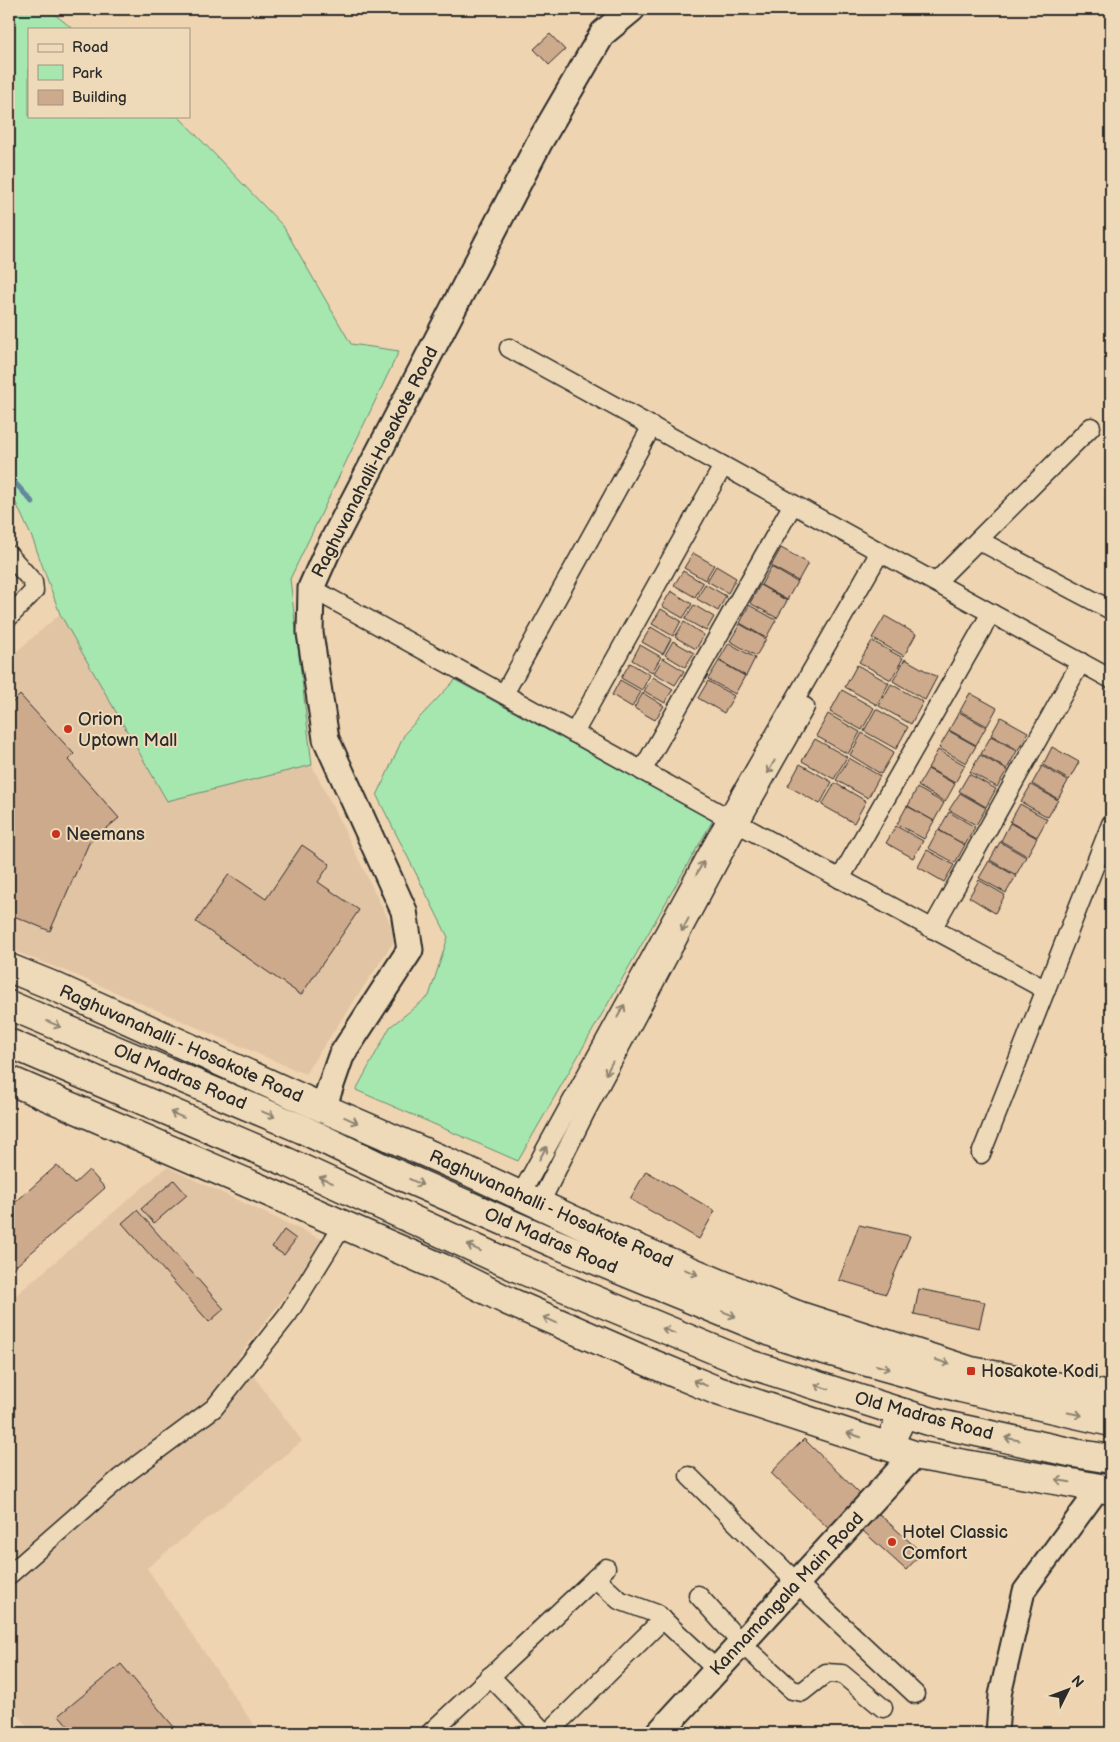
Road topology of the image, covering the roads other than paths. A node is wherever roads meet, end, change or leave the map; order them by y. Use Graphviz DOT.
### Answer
graph roads {
  1 [pos="632,9"];
  2 [pos="509,348"];
  3 [pos="652,426"];
  4 [pos="1091,427"];
  5 [pos="723,466"];
  6 [pos="793,504"];
  7 [pos="978,540"];
  8 [pos="885,554"];
  9 [pos="9,555"];
  10 [pos="936,582"];
  11 [pos="311,588"];
  12 [pos="1111,610"];
  13 [pos="991,613"];
  14 [pos="9,617"];
  15 [pos="1081,662"];
  16 [pos="1111,679"];
  17 [pos="504,694"];
  18 [pos="574,733"];
  19 [pos="642,771"];
  20 [pos="733,821"];
  21 [pos="1111,824"];
  22 [pos="840,879"];
  23 [pos="932,929"];
  24 [pos="9,968"];
  25 [pos="1046,990"];
  26 [pos="9,1005"];
  27 [pos="9,1042"];
  28 [pos="9,1080"];
  29 [pos="323,1108"];
  30 [pos="981,1154"];
  31 [pos="530,1200"];
  32 [pos="343,1225"];
  33 [pos="792,1326"];
  34 [pos="1111,1396"];
  35 [pos="904,1413"];
  36 [pos="1111,1422"];
  37 [pos="888,1446"];
  38 [pos="914,1455"];
  39 [pos="1111,1459"];
  40 [pos="688,1476"];
  41 [pos="1105,1489"];
  42 [pos="9,1575"];
  43 [pos="797,1583"];
  44 [pos="698,1595"];
  45 [pos="663,1618"];
  46 [pos="741,1643"];
  47 [pos="717,1670"];
  48 [pos="490,1676"];
  49 [pos="915,1694"];
  50 [pos="883,1708"];
  51 [pos="430,1733"];
  52 [pos="546,1733"];
  53 [pos="659,1733"];
  54 [pos="997,1733"];
  1 -- 11 [label="main road, Raghuvanahalli-Hosakote Road"];
  2 -- 3 [label="street"];
  3 -- 5 [label="street"];
  3 -- 17 [label="street"];
  4 -- 7 [label="street"];
  5 -- 6 [label="street"];
  5 -- 18 [label="street"];
  6 -- 8 [label="street"];
  6 -- 19 [label="street"];
  7 -- 10 [label="street"];
  7 -- 12 [label="street"];
  8 -- 10 [label="street"];
  8 -- 20 [label="street"];
  9 -- 14 [label="street"];
  10 -- 13 [label="street"];
  11 -- 17 [label="street"];
  11 -- 29 [label="main road, Raghuvanahalli-Hosakote Road"];
  13 -- 15 [label="street"];
  13 -- 22 [label="street"];
  15 -- 16 [label="street"];
  15 -- 23 [label="street"];
  17 -- 18 [label="street"];
  18 -- 19 [label="street"];
  19 -- 20 [label="street"];
  20 -- 22 [label="street"];
  20 -- 31 [label="street"];
  21 -- 25 [label="street"];
  22 -- 23 [label="street"];
  23 -- 25 [label="street"];
  24 -- 29 [label="main road, Raghuvanahalli - Hosakote Road"];
  25 -- 30 [label="street"];
  26 -- 33 [label="main road, Old Madras Road, one-way"];
  35 -- 27 [label="main road, Old Madras Road, one-way"];
  28 -- 32 [label="main road"];
  29 -- 31 [label="main road, Raghuvanahalli - Hosakote Road, one-way"];
  31 -- 33 [label="main road, Raghuvanahalli - Hosakote Road, one-way"];
  37 -- 32 [label="main road, one-way"];
  32 -- 42 [label="street"];
  33 -- 34 [label="main road, Raghuvanahalli - Hosakote Road, one-way"];
  33 -- 36 [label="main road, Old Madras Road, one-way"];
  35 -- 37 [label="main road"];
  39 -- 35 [label="main road, Old Madras Road, one-way"];
  37 -- 38 [label="main road"];
  41 -- 38 [label="main road, one-way"];
  38 -- 43 [label="main road, Kannamangala Main Road"];
  40 -- 43 [label="street"];
  41 -- 54 [label="street"];
  43 -- 46 [label="main road, Kannamangala Main Road"];
  43 -- 49 [label="street"];
  44 -- 46 [label="street"];
  45 -- 47 [label="street"];
  45 -- 48 [label="street"];
  45 -- 52 [label="street"];
  46 -- 47 [label="main road, Kannamangala Main Road"];
  46 -- 50 [label="street"];
  47 -- 53 [label="main road, Kannamangala Main Road"];
  48 -- 51 [label="street"];
  48 -- 52 [label="street"];
}
